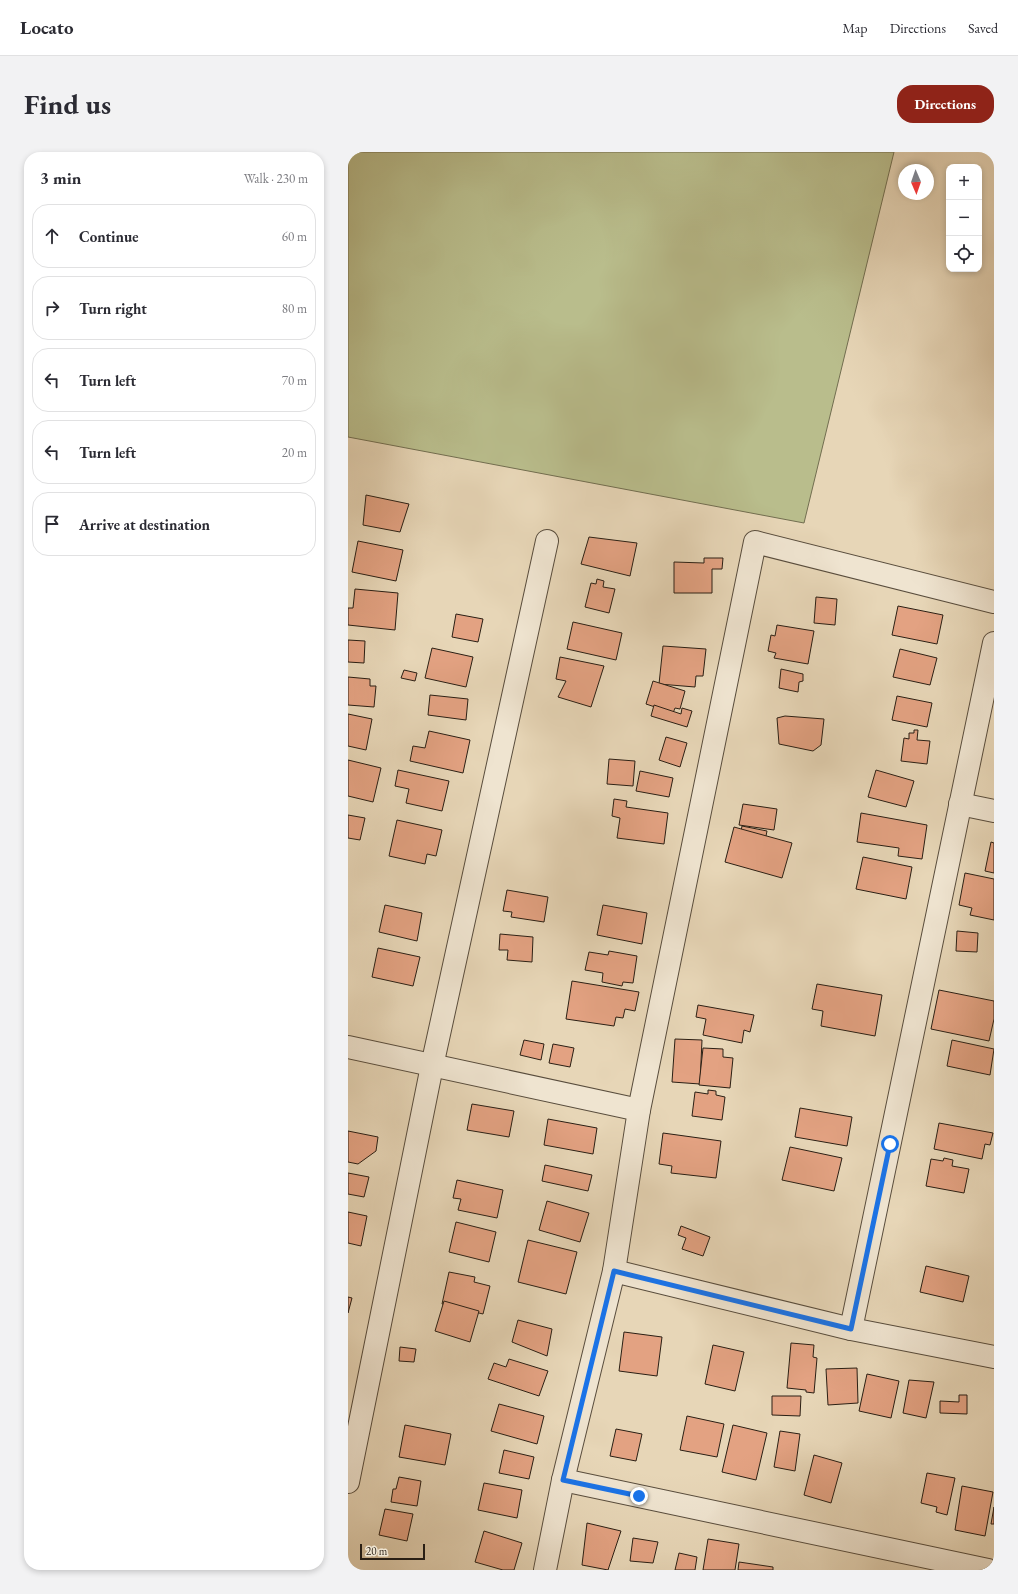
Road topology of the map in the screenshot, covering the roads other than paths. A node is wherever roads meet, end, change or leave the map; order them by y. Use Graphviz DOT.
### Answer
graph roads {
  1 [pos="547,541"];
  2 [pos="994,602"];
  3 [pos="994,643"];
  4 [pos="960,804"];
  5 [pos="994,811"];
  6 [pos="348,1047"];
  7 [pos="432,1066"];
  8 [pos="639,1110"];
  9 [pos="614,1271"];
  10 [pos="851,1329"];
  11 [pos="994,1357"];
  12 [pos="563,1480"];
  13 [pos="348,1482"];
  14 [pos="545,1570"];
  15 [pos="988,1570"];
  1 -- 7 [label="street"];
  2 -- 8 [label="street"];
  3 -- 4 [label="street"];
  4 -- 5 [label="street"];
  4 -- 10 [label="street"];
  6 -- 7 [label="street"];
  7 -- 8 [label="street"];
  7 -- 13 [label="street"];
  8 -- 9 [label="street"];
  9 -- 10 [label="street"];
  9 -- 12 [label="street"];
  10 -- 11 [label="street"];
  12 -- 14 [label="street"];
  12 -- 15 [label="street"];
}
